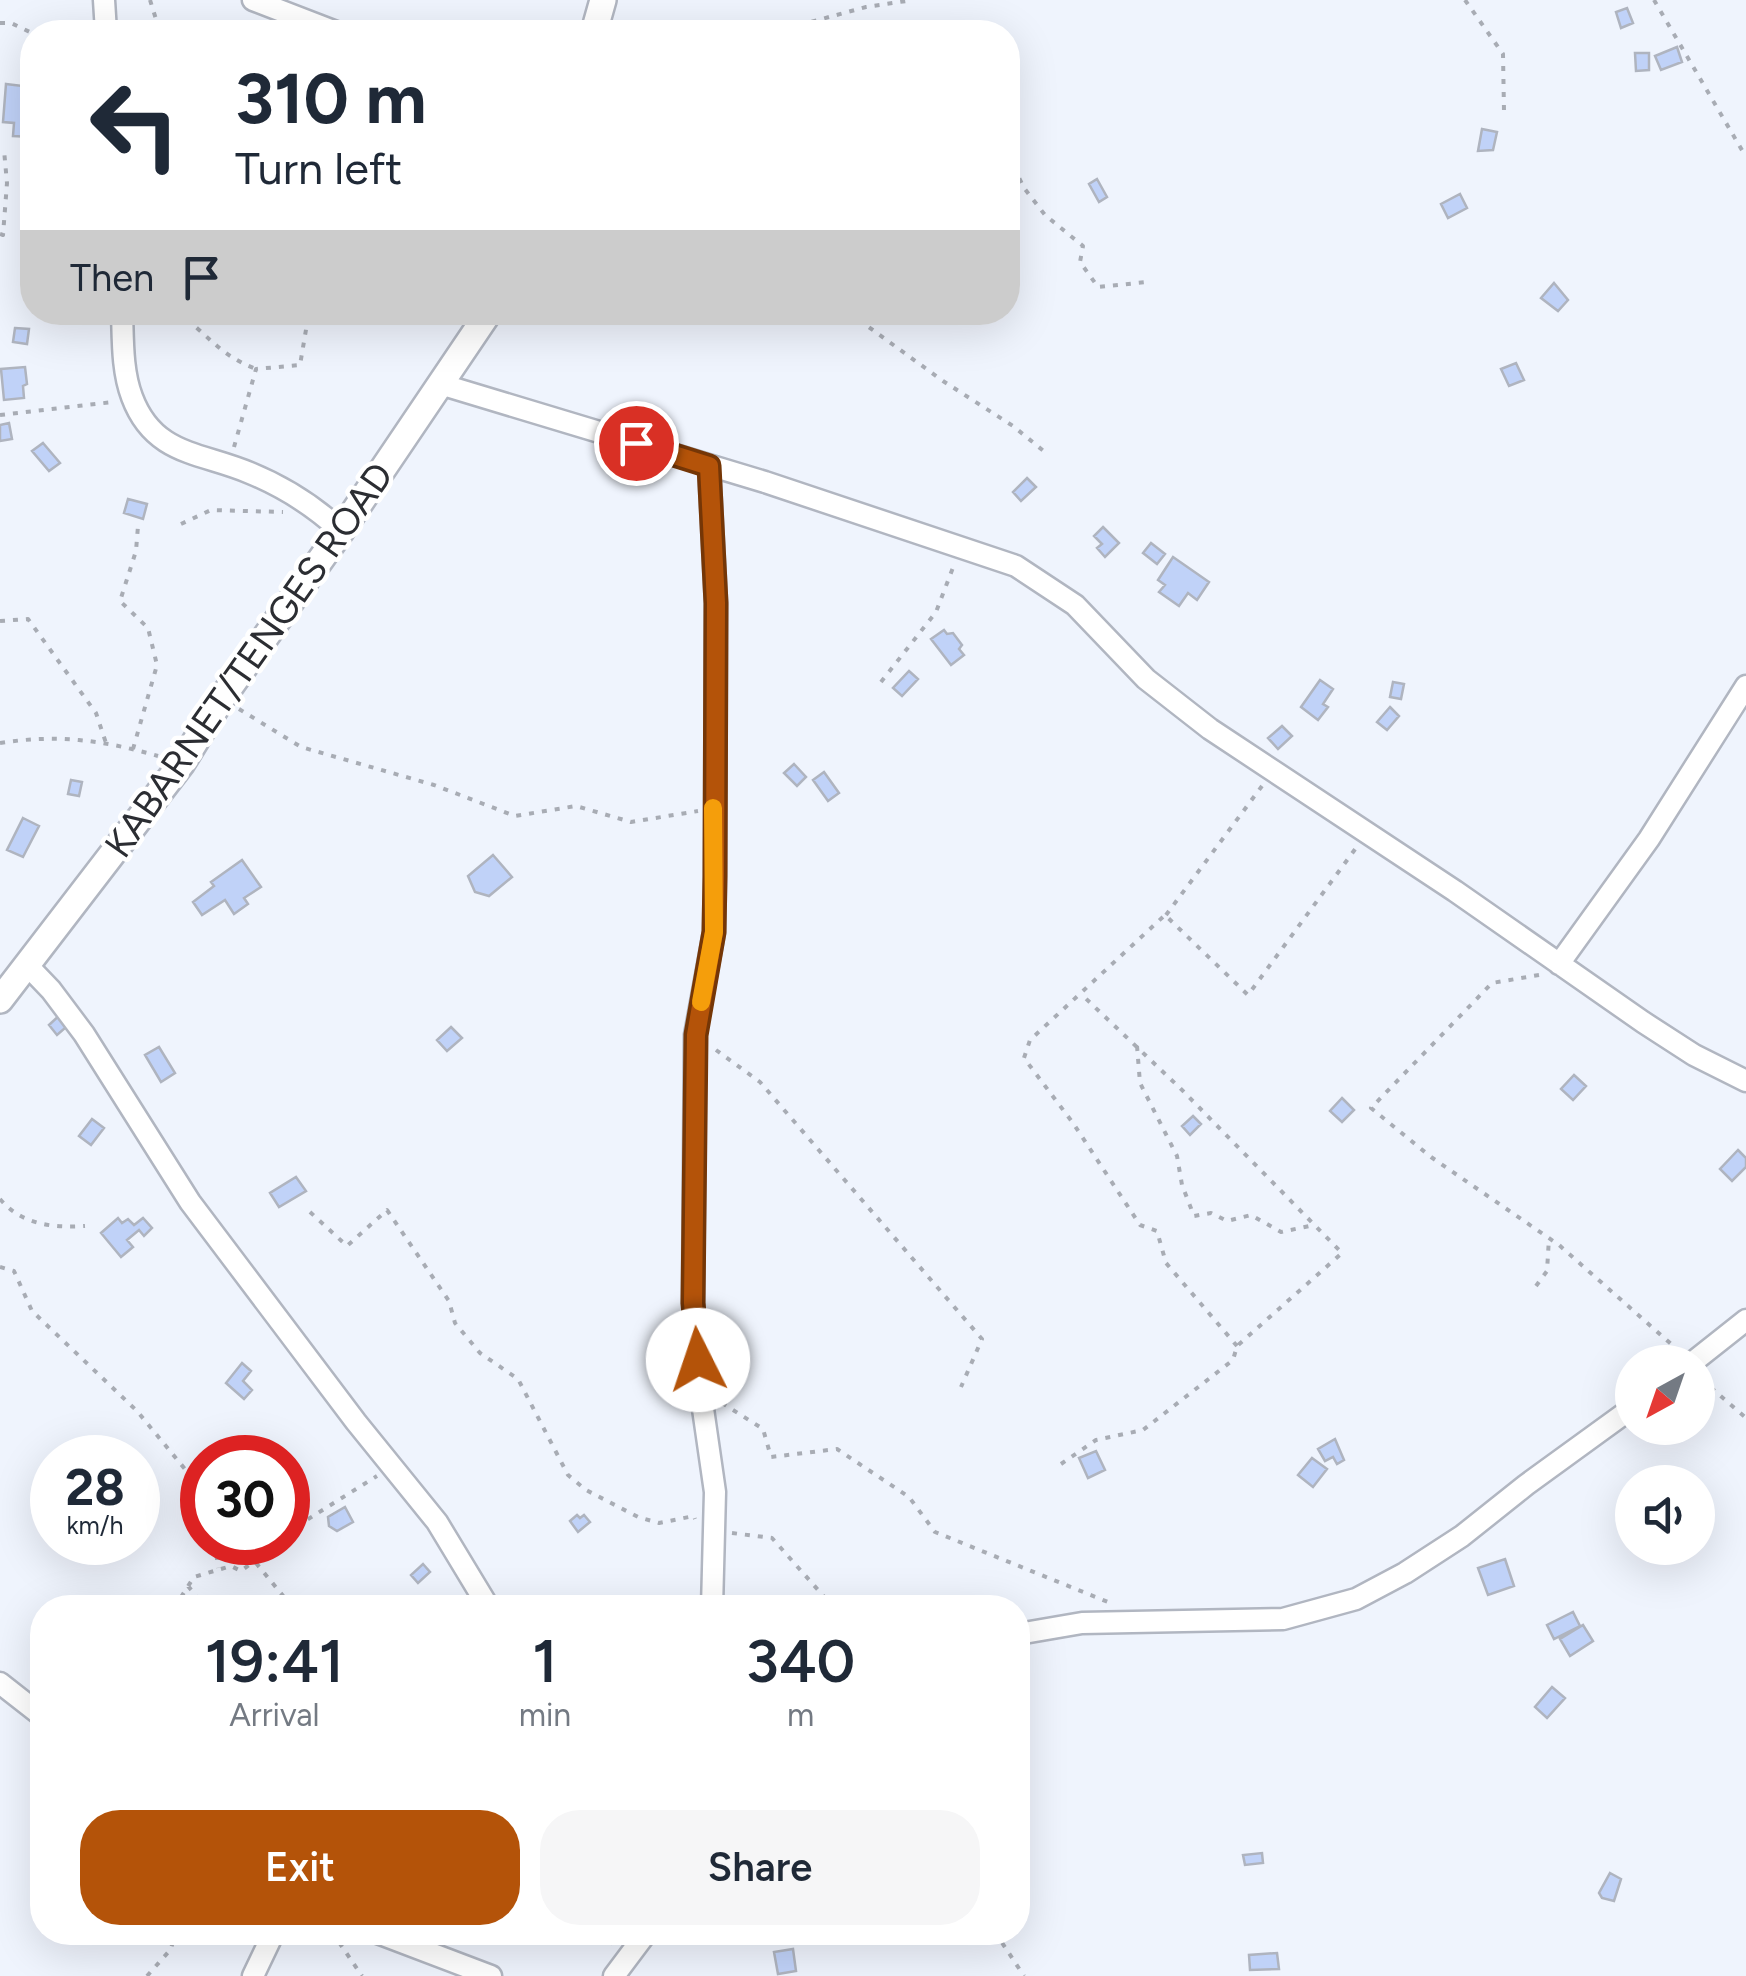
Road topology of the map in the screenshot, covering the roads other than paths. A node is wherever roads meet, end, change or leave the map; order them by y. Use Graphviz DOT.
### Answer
graph roads {
  1 [pos="253,0"];
  2 [pos="305,20"];
  3 [pos="123,325"];
  4 [pos="480,325"];
  5 [pos="440,384"];
  6 [pos="709,466"];
  7 [pos="341,531"];
  8 [pos="1746,686"];
  9 [pos="1555,962"];
  10 [pos="28,966"];
  11 [pos="0,1000"];
  12 [pos="1746,1081"];
  13 [pos="1746,1320"];
  14 [pos="1714,1345"];
  15 [pos="1615,1420"];
  16 [pos="481,1595"];
  17 [pos="712,1595"];
  18 [pos="1030,1632"];
  19 [pos="0,1683"];
  20 [pos="30,1707"];
  21 [pos="268,1945"];
  22 [pos="410,1945"];
  23 [pos="637,1945"];
  24 [pos="253,1976"];
  25 [pos="492,1976"];
  26 [pos="614,1976"];
  1 -- 2 [label="street"];
  3 -- 7 [label="street"];
  4 -- 5 [label="street, KABARNET/TENGES ROAD"];
  5 -- 6 [label="street"];
  5 -- 7 [label="street, KABARNET/TENGES ROAD"];
  6 -- 9 [label="street"];
  6 -- 17 [label="street"];
  7 -- 10 [label="street, KABARNET/TENGES ROAD"];
  8 -- 9 [label="street"];
  9 -- 12 [label="street"];
  10 -- 11 [label="street, KABARNET/TENGES ROAD"];
  10 -- 16 [label="street"];
  13 -- 14 [label="street"];
  15 -- 18 [label="street"];
  19 -- 20 [label="street"];
  21 -- 24 [label="street"];
  22 -- 25 [label="street"];
  23 -- 26 [label="street"];
}
